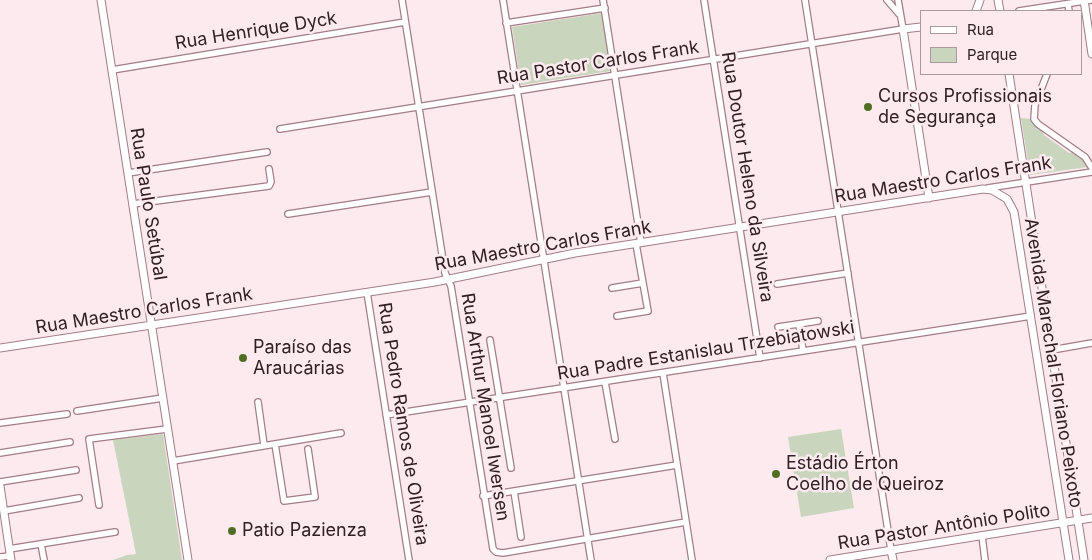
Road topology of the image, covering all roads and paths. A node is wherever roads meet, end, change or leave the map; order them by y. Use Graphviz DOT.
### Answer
graph roads {
  1 [pos="101,0"];
  2 [pos="402,0"];
  3 [pos="503,0"];
  4 [pos="604,0"];
  5 [pos="704,0"];
  6 [pos="805,0"];
  7 [pos="887,0"];
  8 [pos="898,0"];
  9 [pos="1086,0"];
  10 [pos="1068,4"];
  11 [pos="605,8"];
  12 [pos="1026,10"];
  13 [pos="1069,10"];
  14 [pos="900,16"];
  15 [pos="405,22"];
  16 [pos="506,23"];
  17 [pos="920,27"];
  18 [pos="902,30"];
  19 [pos="812,44"];
  20 [pos="1092,54"];
  21 [pos="714,60"];
  22 [pos="112,70"];
  23 [pos="1009,75"];
  24 [pos="1048,75"];
  25 [pos="615,76"];
  26 [pos="517,91"];
  27 [pos="419,107"];
  28 [pos="280,129"];
  29 [pos="267,152"];
  30 [pos="270,169"];
  31 [pos="1092,170"];
  32 [pos="128,173"];
  33 [pos="1022,183"];
  34 [pos="983,189"];
  35 [pos="432,192"];
  36 [pos="929,198"];
  37 [pos="132,204"];
  38 [pos="838,212"];
  39 [pos="288,214"];
  40 [pos="740,227"];
  41 [pos="638,243"];
  42 [pos="543,258"];
  43 [pos="848,273"];
  44 [pos="447,279"];
  45 [pos="643,283"];
  46 [pos="777,284"];
  47 [pos="612,288"];
  48 [pos="367,292"];
  49 [pos="617,316"];
  50 [pos="1031,316"];
  51 [pos="818,321"];
  52 [pos="799,324"];
  53 [pos="151,325"];
  54 [pos="778,328"];
  55 [pos="490,340"];
  56 [pos="859,343"];
  57 [pos="1092,343"];
  58 [pos="0,348"];
  59 [pos="1052,350"];
  60 [pos="803,351"];
  61 [pos="760,358"];
  62 [pos="663,373"];
  63 [pos="606,382"];
  64 [pos="564,388"];
  65 [pos="163,398"];
  66 [pos="500,398"];
  67 [pos="258,402"];
  68 [pos="469,403"];
  69 [pos="77,411"];
  70 [pos="67,414"];
  71 [pos="386,415"];
  72 [pos="0,423"];
  73 [pos="168,428"];
  74 [pos="341,433"];
  75 [pos="615,439"];
  76 [pos="70,442"];
  77 [pos="275,444"];
  78 [pos="264,446"];
  79 [pos="308,449"];
  80 [pos="0,453"];
  81 [pos="172,461"];
  82 [pos="677,465"];
  83 [pos="511,468"];
  84 [pos="76,470"];
  85 [pos="578,481"];
  86 [pos="0,484"];
  87 [pos="514,491"];
  88 [pos="483,496"];
  89 [pos="79,498"];
  90 [pos="99,505"];
  91 [pos="4,511"];
  92 [pos="1092,518"];
  93 [pos="1078,520"];
  94 [pos="686,522"];
  95 [pos="1063,523"];
  96 [pos="115,532"];
  97 [pos="982,536"];
  98 [pos="521,537"];
  99 [pos="587,539"];
  100 [pos="41,544"];
  101 [pos="891,550"];
  102 [pos="10,555"];
  103 [pos="0,557"];
  104 [pos="44,560"];
  105 [pos="188,560"];
  106 [pos="408,560"];
  107 [pos="591,560"];
  108 [pos="692,560"];
  109 [pos="830,560"];
  110 [pos="893,560"];
  111 [pos="985,560"];
  112 [pos="1069,560"];
  113 [pos="1084,560"];
  1 -- 22 [label="main road, Rua Paulo Setúbal"];
  2 -- 15 [label="street, Rua Arthur Manoel Iwersen"];
  3 -- 16 [label="street"];
  4 -- 11 [label="street"];
  5 -- 21 [label="street, Rua Doutor Heleno da Silveira"];
  6 -- 19 [label="street"];
  7 -- 14 [label="street"];
  8 -- 14 [label="street"];
  9 -- 10 [label="street"];
  9 -- 20 [label="main road"];
  10 -- 12 [label="street"];
  10 -- 13 [label="street"];
  11 -- 16 [label="street"];
  11 -- 25 [label="street"];
  14 -- 18 [label="street"];
  15 -- 22 [label="street, Rua Henrique Dyck"];
  15 -- 27 [label="street, Rua Arthur Manoel Iwersen"];
  16 -- 26 [label="street"];
  17 -- 18 [label="main road, Rua Pastor Carlos Frank"];
  18 -- 19 [label="street, Rua Pastor Carlos Frank"];
  18 -- 36 [label="main road"];
  19 -- 21 [label="street, Rua Pastor Carlos Frank"];
  19 -- 38 [label="street"];
  21 -- 25 [label="street, Rua Pastor Carlos Frank"];
  21 -- 40 [label="street, Rua Doutor Heleno da Silveira"];
  22 -- 32 [label="main road, Rua Paulo Setúbal"];
  23 -- 33 [label="main road, Avenida Marechal Floriano Peixoto"];
  24 -- 31 [label="street"];
  25 -- 26 [label="street, Rua Pastor Carlos Frank"];
  25 -- 41 [label="street"];
  26 -- 27 [label="street, Rua Pastor Carlos Frank"];
  26 -- 42 [label="street"];
  27 -- 28 [label="street, Rua Pastor Carlos Frank"];
  27 -- 35 [label="street, Rua Arthur Manoel Iwersen"];
  29 -- 32 [label="street"];
  30 -- 37 [label="street"];
  31 -- 33 [label="street, Rua Maestro Carlos Frank"];
  32 -- 37 [label="main road, Rua Paulo Setúbal"];
  33 -- 34 [label="street, Rua Maestro Carlos Frank"];
  33 -- 59 [label="main road, Avenida Marechal Floriano Peixoto"];
  34 -- 36 [label="main road, Rua Maestro Carlos Frank"];
  34 -- 50 [label="main road, Avenida Marechal Floriano Peixoto"];
  35 -- 39 [label="street"];
  35 -- 44 [label="street, Rua Arthur Manoel Iwersen"];
  36 -- 38 [label="main road, Rua Maestro Carlos Frank"];
  37 -- 53 [label="main road, Rua Paulo Setúbal"];
  38 -- 40 [label="main road, Rua Maestro Carlos Frank"];
  38 -- 43 [label="street"];
  40 -- 41 [label="main road, Rua Maestro Carlos Frank"];
  40 -- 61 [label="street, Rua Doutor Heleno da Silveira"];
  41 -- 42 [label="main road, Rua Maestro Carlos Frank"];
  41 -- 45 [label="street"];
  42 -- 44 [label="main road, Rua Maestro Carlos Frank"];
  42 -- 64 [label="street"];
  43 -- 46 [label="street"];
  43 -- 56 [label="street"];
  44 -- 48 [label="main road, Rua Maestro Carlos Frank"];
  44 -- 68 [label="street, Rua Arthur Manoel Iwersen"];
  45 -- 47 [label="street"];
  45 -- 49 [label="street"];
  48 -- 53 [label="main road, Rua Maestro Carlos Frank"];
  48 -- 71 [label="street, Rua Pedro Ramos de Oliveira"];
  50 -- 56 [label="street, Rua Padre Estanislau Trzebiatowski"];
  50 -- 95 [label="main road, Avenida Marechal Floriano Peixoto"];
  51 -- 52 [label="street"];
  52 -- 54 [label="street"];
  52 -- 60 [label="street"];
  53 -- 58 [label="main road, Rua Maestro Carlos Frank"];
  53 -- 65 [label="main road, Rua Paulo Setúbal"];
  55 -- 66 [label="street"];
  56 -- 60 [label="street, Rua Padre Estanislau Trzebiatowski"];
  56 -- 101 [label="street"];
  57 -- 59 [label="street"];
  59 -- 93 [label="main road, Avenida Marechal Floriano Peixoto"];
  60 -- 61 [label="street, Rua Padre Estanislau Trzebiatowski"];
  61 -- 62 [label="street, Rua Padre Estanislau Trzebiatowski"];
  62 -- 63 [label="street, Rua Padre Estanislau Trzebiatowski"];
  62 -- 82 [label="street"];
  63 -- 64 [label="street, Rua Padre Estanislau Trzebiatowski"];
  63 -- 75 [label="street"];
  64 -- 66 [label="street, Rua Padre Estanislau Trzebiatowski"];
  64 -- 85 [label="street"];
  65 -- 69 [label="street"];
  65 -- 73 [label="main road, Rua Paulo Setúbal"];
  66 -- 68 [label="street, Rua Padre Estanislau Trzebiatowski"];
  66 -- 83 [label="street"];
  67 -- 78 [label="street"];
  68 -- 71 [label="street, Rua Padre Estanislau Trzebiatowski"];
  68 -- 88 [label="street, Rua Arthur Manoel Iwersen"];
  70 -- 72 [label="street"];
  71 -- 106 [label="street, Rua Pedro Ramos de Oliveira"];
  73 -- 81 [label="main road, Rua Paulo Setúbal"];
  73 -- 90 [label="street"];
  74 -- 77 [label="street"];
  76 -- 80 [label="street"];
  77 -- 78 [label="street"];
  77 -- 79 [label="street"];
  78 -- 81 [label="street"];
  81 -- 105 [label="main road, Rua Paulo Setúbal"];
  82 -- 85 [label="street"];
  82 -- 94 [label="street"];
  84 -- 86 [label="street"];
  85 -- 87 [label="street"];
  85 -- 99 [label="street"];
  86 -- 91 [label="main road"];
  87 -- 88 [label="street"];
  87 -- 98 [label="street"];
  88 -- 99 [label="street, Rua Arthur Manoel Iwersen"];
  89 -- 91 [label="street"];
  91 -- 102 [label="main road"];
  92 -- 93 [label="main road, Rua Pastor Antônio Polito"];
  93 -- 95 [label="main road, Rua Pastor Antônio Polito"];
  93 -- 113 [label="main road, Avenida Marechal Floriano Peixoto"];
  94 -- 99 [label="street"];
  94 -- 108 [label="street"];
  95 -- 97 [label="main road, Rua Pastor Antônio Polito"];
  95 -- 112 [label="main road, Avenida Marechal Floriano Peixoto"];
  96 -- 100 [label="street"];
  97 -- 101 [label="main road, Rua Pastor Antônio Polito"];
  97 -- 111 [label="street"];
  99 -- 107 [label="street"];
  100 -- 102 [label="street"];
  100 -- 104 [label="street"];
  101 -- 109 [label="main road, Rua Pastor Antônio Polito"];
  101 -- 110 [label="main road"];
  102 -- 103 [label="street"];
}
